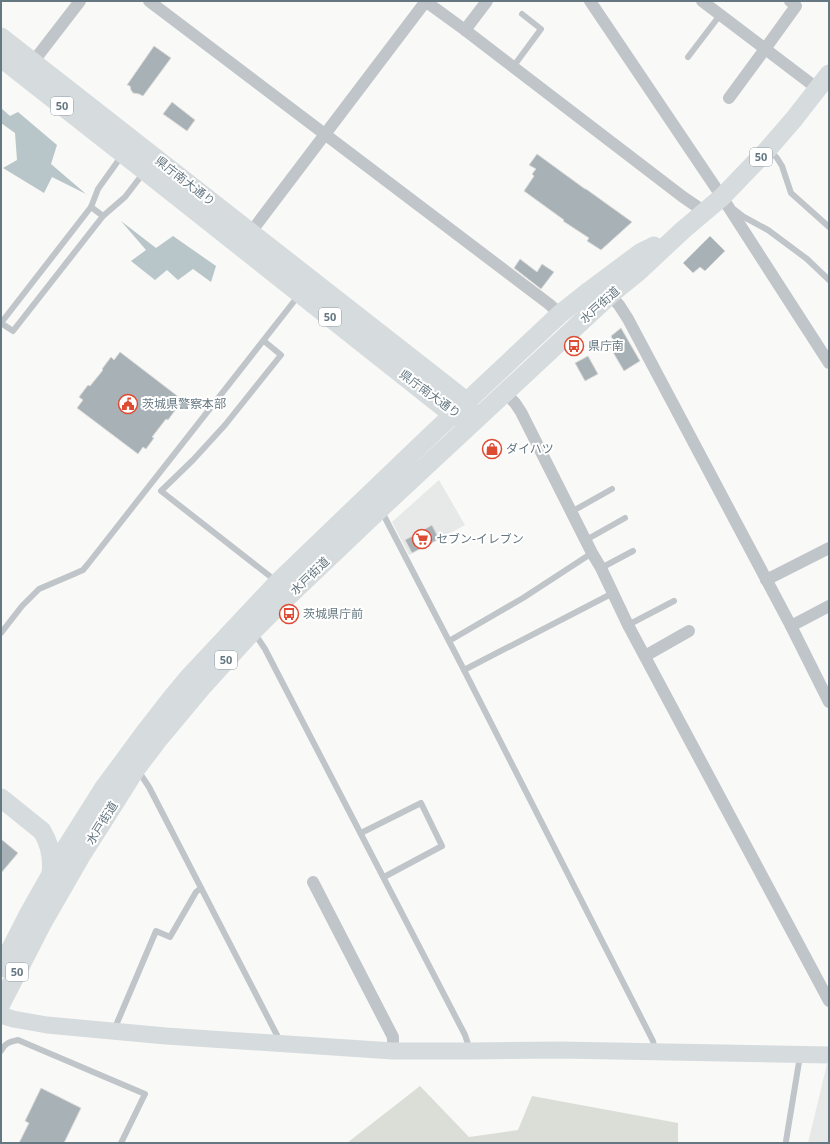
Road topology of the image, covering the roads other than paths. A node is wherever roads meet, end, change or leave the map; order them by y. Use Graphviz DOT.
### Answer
graph roads {
  1 [pos="80,1"];
  2 [pos="149,1"];
  3 [pos="426,1"];
  4 [pos="487,1"];
  5 [pos="590,1"];
  6 [pos="702,1"];
  7 [pos="790,1"];
  8 [pos="522,14"];
  9 [pos="720,15"];
  10 [pos="465,30"];
  11 [pos="1,37"];
  12 [pos="765,49"];
  13 [pos="688,57"];
  14 [pos="1,58"];
  15 [pos="33,62"];
  16 [pos="513,67"];
  17 [pos="824,82"];
  18 [pos="728,98"];
  19 [pos="326,135"];
  20 [pos="768,149"];
  21 [pos="146,150"];
  22 [pos="124,154"];
  23 [pos="145,171"];
  24 [pos="724,200"];
  25 [pos="91,206"];
  26 [pos="705,212"];
  27 [pos="103,216"];
  28 [pos="829,227"];
  29 [pos="683,230"];
  30 [pos="251,232"];
  31 [pos="829,280"];
  32 [pos="300,294"];
  33 [pos="610,295"];
  34 [pos="560,314"];
  35 [pos="2,323"];
  36 [pos="264,342"];
  37 [pos="829,362"];
  38 [pos="505,392"];
  39 [pos="460,408"];
  40 [pos="473,423"];
  41 [pos="612,489"];
  42 [pos="380,509"];
  43 [pos="571,512"];
  44 [pos="625,518"];
  45 [pos="586,540"];
  46 [pos="829,548"];
  47 [pos="633,550"];
  48 [pos="592,554"];
  49 [pos="601,568"];
  50 [pos="766,580"];
  51 [pos="278,582"];
  52 [pos="613,593"];
  53 [pos="674,601"];
  54 [pos="829,606"];
  55 [pos="261,611"];
  56 [pos="628,625"];
  57 [pos="791,626"];
  58 [pos="253,631"];
  59 [pos="689,631"];
  60 [pos="1,633"];
  61 [pos="449,641"];
  62 [pos="645,656"];
  63 [pos="464,670"];
  64 [pos="829,702"];
  65 [pos="136,769"];
  66 [pos="1,798"];
  67 [pos="84,819"];
  68 [pos="42,831"];
  69 [pos="361,833"];
  70 [pos="51,875"];
  71 [pos="384,877"];
  72 [pos="312,882"];
  73 [pos="202,888"];
  74 [pos="1,968"];
  75 [pos="829,1002"];
  76 [pos="1,1004"];
  77 [pos="1,1015"];
  78 [pos="114,1031"];
  79 [pos="281,1044"];
  80 [pos="393,1050"];
  81 [pos="1,1051"];
  82 [pos="471,1051"];
  83 [pos="656,1052"];
  84 [pos="801,1055"];
  85 [pos="829,1055"];
  86 [pos="786,1141"];
  87 [pos="122,1143"];
  1 -- 15 [label="street"];
  2 -- 19 [label="street"];
  3 -- 10 [label="street"];
  3 -- 19 [label="street"];
  4 -- 10 [label="street"];
  5 -- 24 [label="street"];
  6 -- 9 [label="street"];
  7 -- 12 [label="street"];
  8 -- 16 [label="lane"];
  9 -- 12 [label="street"];
  9 -- 13 [label="lane"];
  10 -- 16 [label="street"];
  11 -- 15 [label="main road, 県庁南大通り / 50"];
  12 -- 17 [label="street"];
  12 -- 18 [label="street"];
  14 -- 22 [label="main road, 県庁南大通り / 50"];
  15 -- 21 [label="main road, 県庁南大通り / 50"];
  16 -- 26 [label="street"];
  17 -- 20 [label="main road, 水戸街道 / 50"];
  19 -- 30 [label="street"];
  19 -- 34 [label="street"];
  20 -- 24 [label="main road, 水戸街道 / 50"];
  20 -- 28 [label="lane"];
  21 -- 22 [label="lane"];
  21 -- 23 [label="lane"];
  21 -- 30 [label="main road, 県庁南大通り / 50"];
  22 -- 23 [label="main road, 県庁南大通り / 50"];
  22 -- 25 [label="lane"];
  23 -- 27 [label="lane"];
  23 -- 32 [label="main road, 県庁南大通り / 50"];
  24 -- 26 [label="main road, 水戸街道 / 50"];
  24 -- 31 [label="lane"];
  24 -- 37 [label="street"];
  25 -- 27 [label="lane"];
  25 -- 35 [label="lane"];
  26 -- 29 [label="main road, 水戸街道 / 50"];
  27 -- 35 [label="lane"];
  29 -- 33 [label="main road, 水戸街道 / 50"];
  29 -- 34 [label="main road, 水戸街道 / 50"];
  30 -- 39 [label="main road, 県庁南大通り / 50"];
  32 -- 36 [label="lane"];
  32 -- 39 [label="main road, 県庁南大通り / 50"];
  33 -- 38 [label="main road, 水戸街道 / 50"];
  33 -- 50 [label="street"];
  34 -- 39 [label="main road, 水戸街道 / 50"];
  36 -- 51 [label="lane"];
  36 -- 60 [label="lane"];
  38 -- 40 [label="main road, 水戸街道 / 50"];
  38 -- 43 [label="street"];
  39 -- 40 [label="main road, 県庁南大通り / 50"];
  39 -- 51 [label="main road, 水戸街道 / 50"];
  40 -- 42 [label="main road, 水戸街道 / 50"];
  41 -- 43 [label="lane"];
  42 -- 55 [label="main road, 水戸街道 / 50"];
  42 -- 61 [label="lane"];
  43 -- 45 [label="street"];
  44 -- 45 [label="lane"];
  45 -- 48 [label="street"];
  46 -- 50 [label="street"];
  47 -- 49 [label="lane"];
  48 -- 49 [label="street"];
  48 -- 61 [label="lane"];
  49 -- 52 [label="street"];
  50 -- 57 [label="street"];
  51 -- 55 [label="main road, 水戸街道 / 50"];
  52 -- 56 [label="street"];
  52 -- 63 [label="lane"];
  53 -- 56 [label="lane"];
  54 -- 57 [label="street"];
  55 -- 58 [label="main road, 水戸街道 / 50"];
  55 -- 67 [label="main road, 水戸街道 / 50"];
  56 -- 62 [label="street"];
  57 -- 64 [label="street"];
  58 -- 65 [label="main road, 水戸街道 / 50"];
  58 -- 69 [label="lane"];
  59 -- 62 [label="street"];
  61 -- 63 [label="lane"];
  62 -- 75 [label="street"];
  63 -- 83 [label="lane"];
  65 -- 73 [label="lane"];
  65 -- 76 [label="main road, 水戸街道 / 50"];
  66 -- 68 [label="main road"];
  67 -- 68 [label="main road"];
  67 -- 70 [label="main road, 水戸街道 / 50"];
  68 -- 70 [label="main road"];
  69 -- 71 [label="lane"];
  69 -- 71 [label="lane"];
  70 -- 74 [label="main road, 水戸街道 / 50"];
  71 -- 82 [label="lane"];
  72 -- 80 [label="street"];
  73 -- 78 [label="lane"];
  73 -- 79 [label="lane"];
  77 -- 78 [label="street"];
  78 -- 79 [label="street"];
  79 -- 80 [label="street"];
  80 -- 82 [label="street"];
  81 -- 87 [label="lane"];
  82 -- 83 [label="street"];
  83 -- 84 [label="street"];
  84 -- 85 [label="street"];
  84 -- 86 [label="lane"];
}
